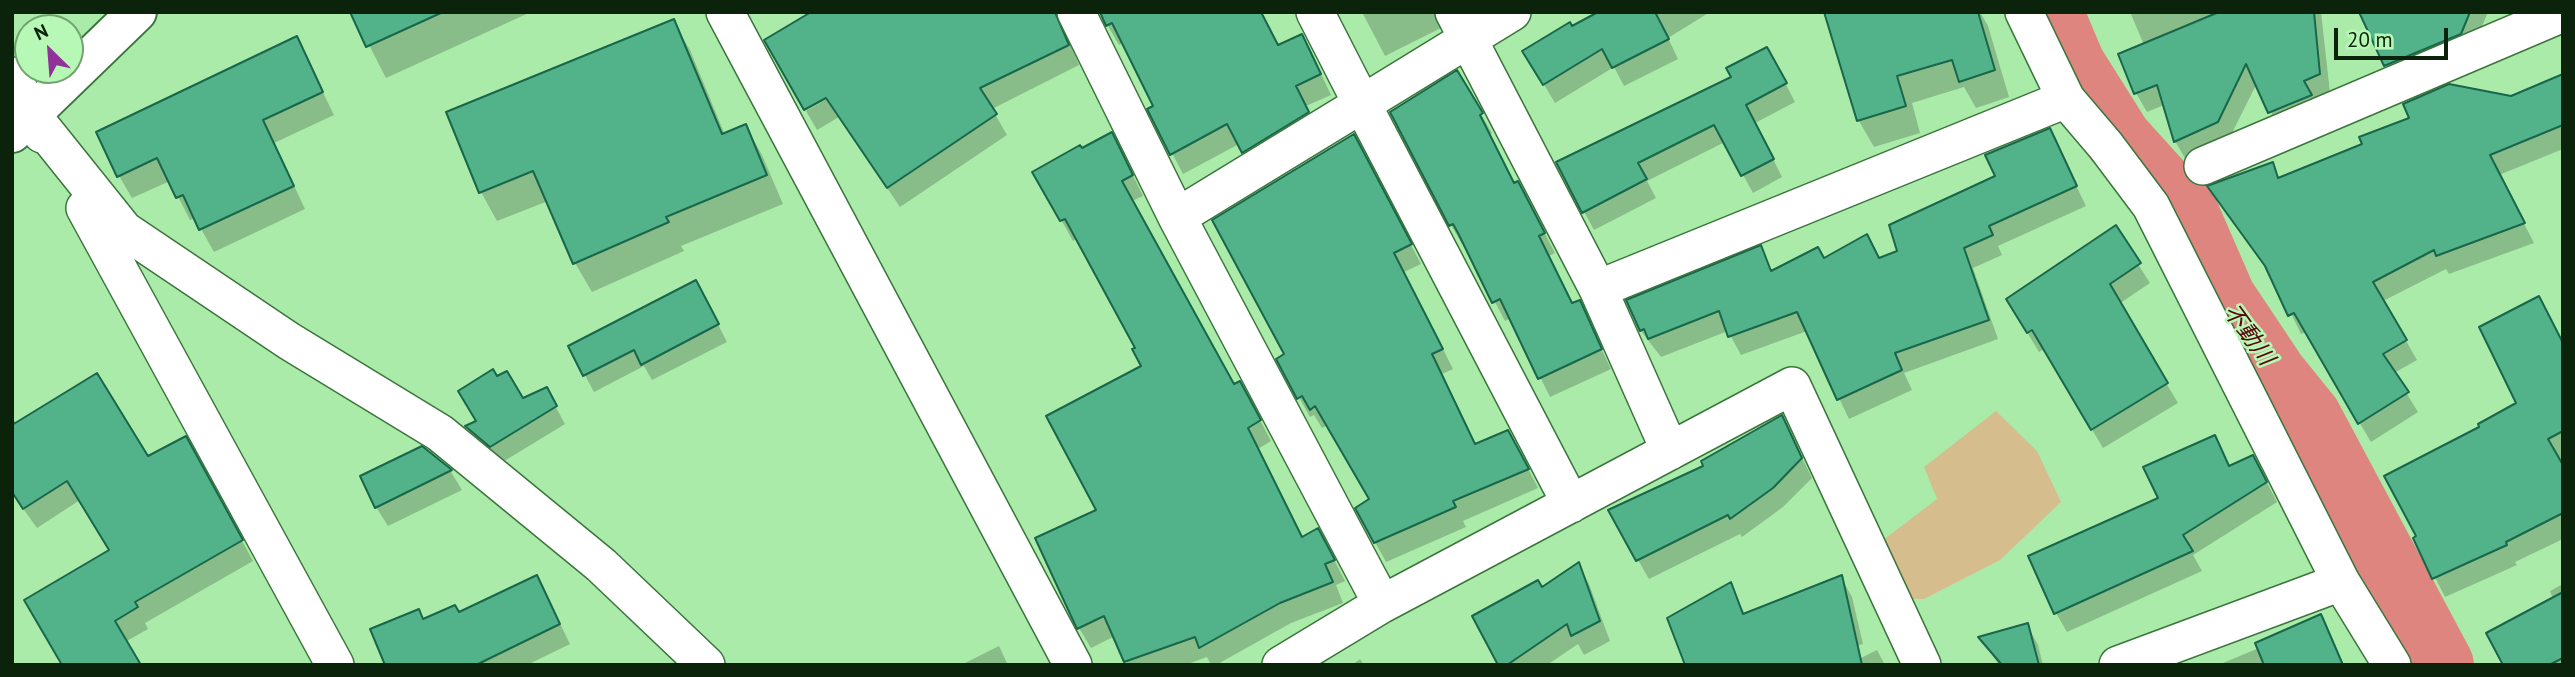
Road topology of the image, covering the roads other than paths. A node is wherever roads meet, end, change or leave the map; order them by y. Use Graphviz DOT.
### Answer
graph roads {
  1 [pos="137,12"];
  2 [pos="724,12"];
  3 [pos="1076,12"];
  4 [pos="1315,12"];
  5 [pos="1512,12"];
  6 [pos="2024,12"];
  7 [pos="2563,13"];
  8 [pos="1461,26"];
  9 [pos="12,76"];
  10 [pos="2066,99"];
  11 [pos="1362,104"];
  12 [pos="21,123"];
  13 [pos="2203,166"];
  14 [pos="1177,217"];
  15 [pos="1598,289"];
  16 [pos="1670,451"];
  17 [pos="1571,504"];
  18 [pos="2341,582"];
  19 [pos="1382,604"];
  20 [pos="335,665"];
  21 [pos="706,665"];
  22 [pos="1073,665"];
  23 [pos="1282,665"];
  24 [pos="1922,665"];
  25 [pos="2118,665"];
  26 [pos="2392,665"];
  1 -- 12 [label="highway"];
  2 -- 22 [label="street"];
  3 -- 14 [label="street"];
  4 -- 11 [label="street"];
  5 -- 8 [label="street"];
  6 -- 10 [label="street"];
  7 -- 13 [label="street"];
  8 -- 11 [label="street"];
  8 -- 15 [label="street"];
  9 -- 12 [label="street"];
  10 -- 15 [label="street"];
  10 -- 18 [label="street"];
  11 -- 14 [label="street"];
  11 -- 17 [label="street"];
  12 -- 20 [label="street"];
  12 -- 21 [label="street"];
  14 -- 19 [label="street"];
  15 -- 16 [label="street"];
  16 -- 17 [label="street"];
  16 -- 24 [label="street"];
  17 -- 19 [label="street"];
  18 -- 25 [label="street"];
  18 -- 26 [label="street"];
  19 -- 23 [label="street"];
}
